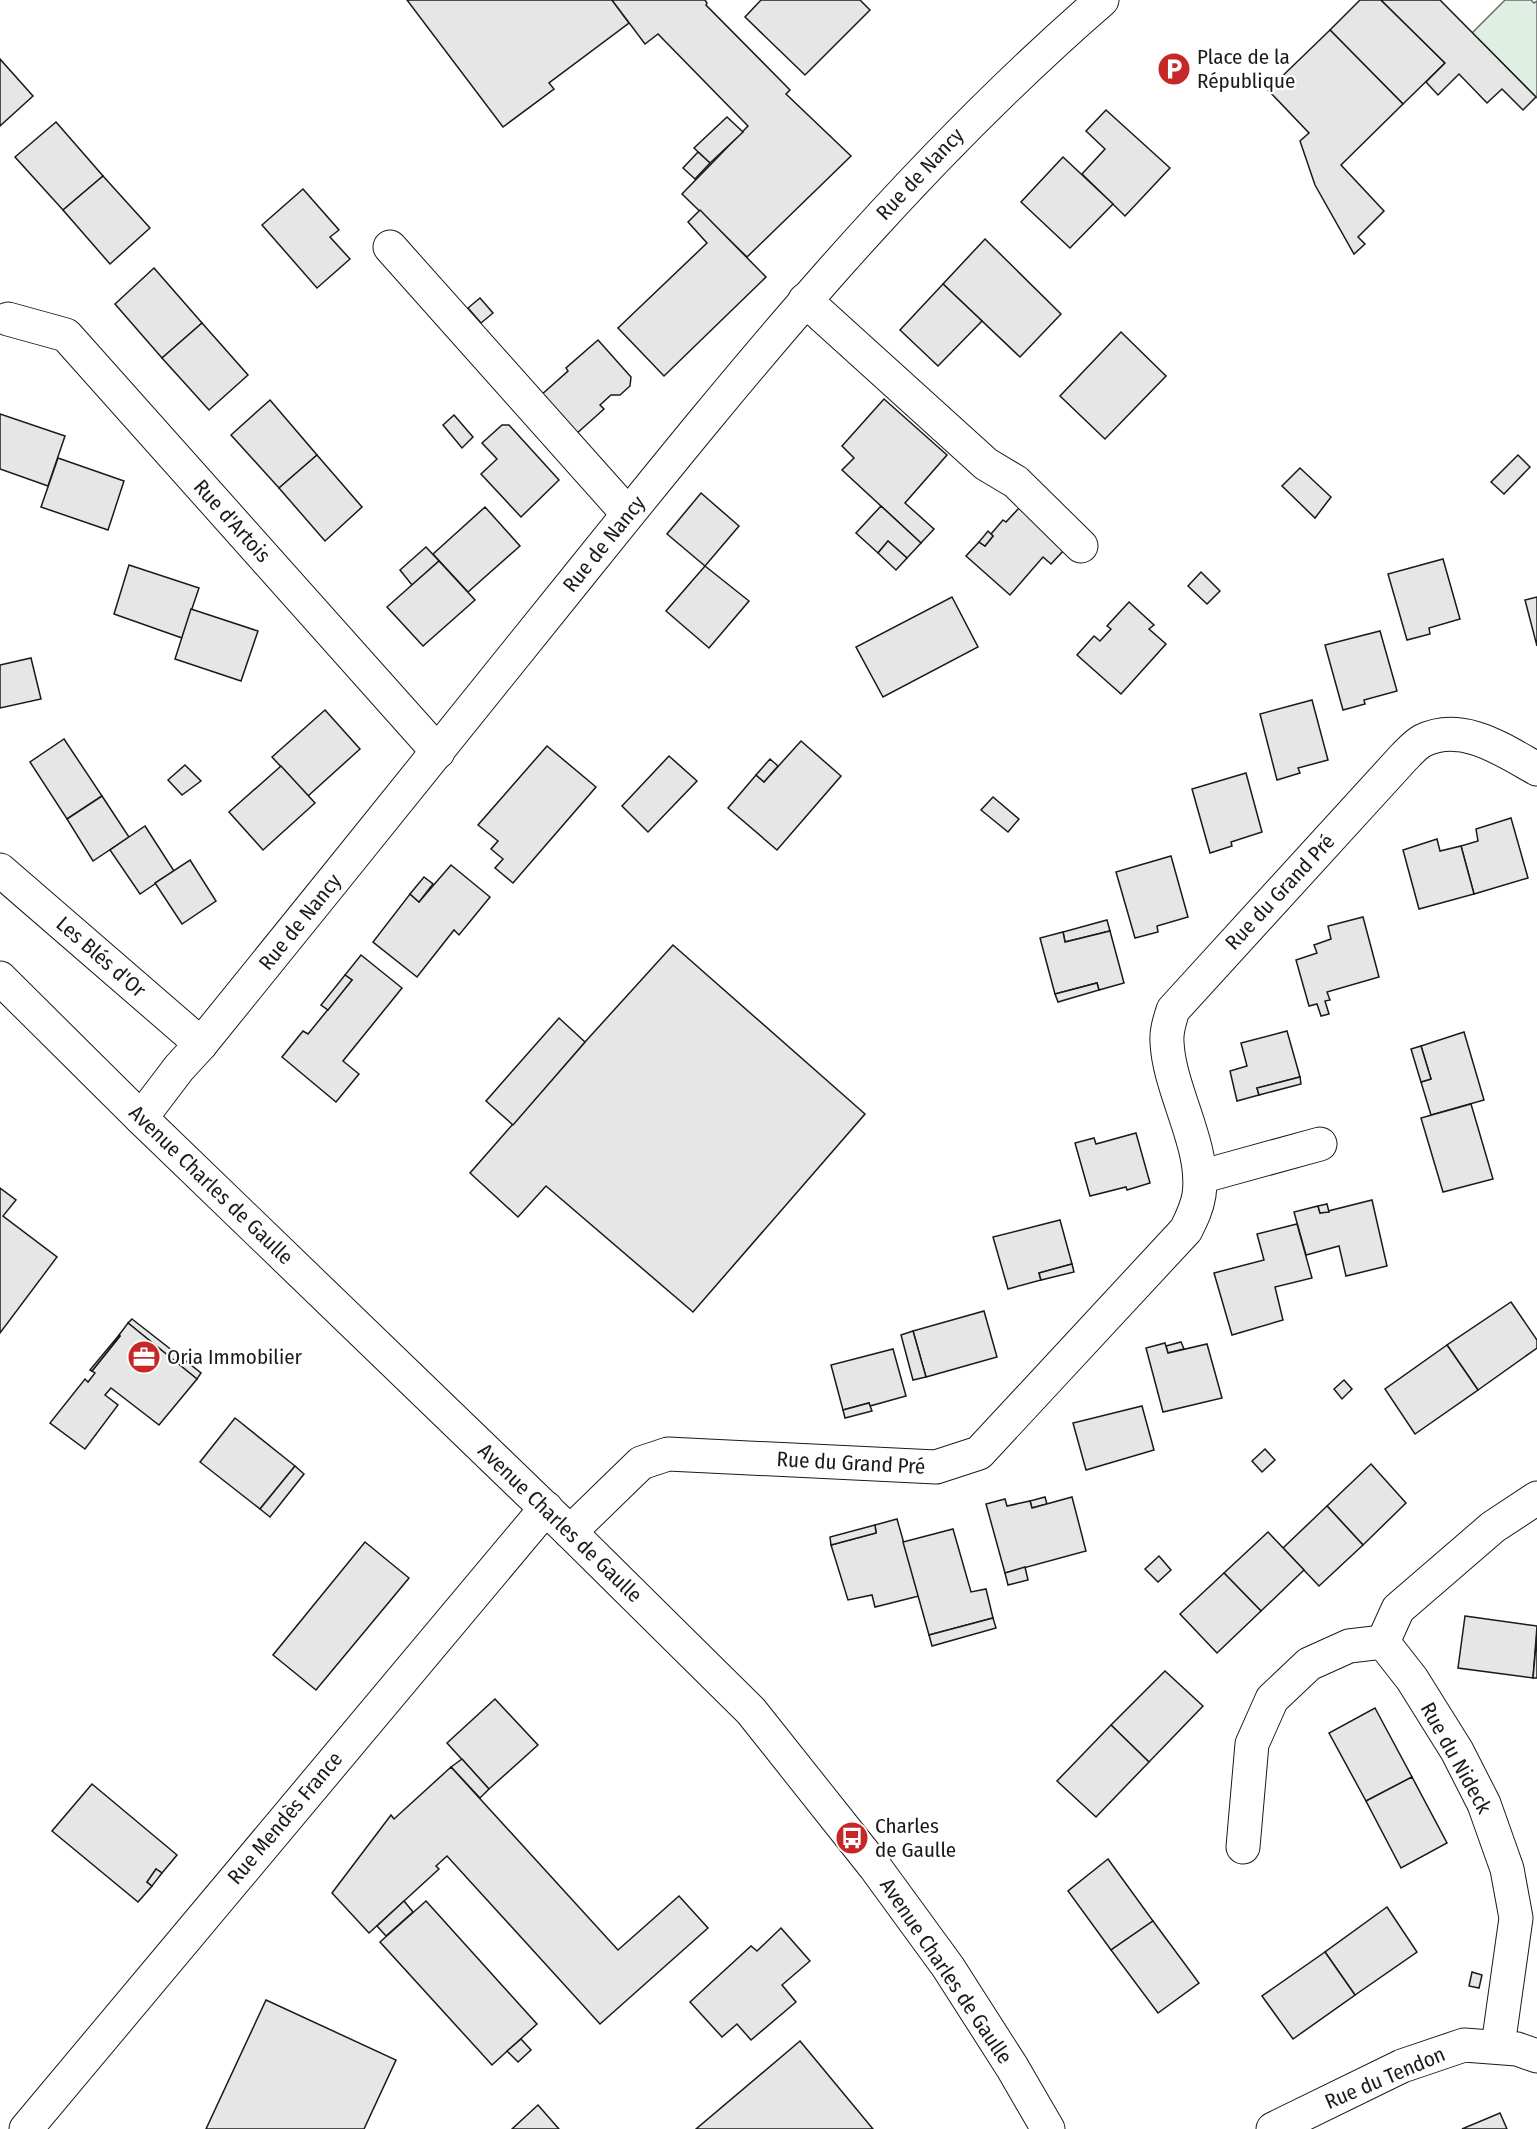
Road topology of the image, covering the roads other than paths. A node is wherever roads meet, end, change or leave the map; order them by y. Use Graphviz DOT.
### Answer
graph roads {
  1 [pos="1101,0"];
  2 [pos="390,247"];
  3 [pos="805,300"];
  4 [pos="8,319"];
  5 [pos="628,514"];
  6 [pos="1081,546"];
  7 [pos="438,752"];
  8 [pos="1537,769"];
  9 [pos="0,870"];
  10 [pos="0,978"];
  11 [pos="201,1044"];
  12 [pos="141,1118"];
  13 [pos="1320,1144"];
  14 [pos="1200,1177"];
  15 [pos="1537,1498"];
  16 [pos="546,1508"];
  17 [pos="570,1532"];
  18 [pos="1383,1642"];
  19 [pos="1243,1847"];
  20 [pos="1527,1919"];
  21 [pos="1498,2046"];
  22 [pos="1537,2056"];
  23 [pos="26,2129"];
  24 [pos="1048,2129"];
  25 [pos="1273,2129"];
  1 -- 3 [label="street, Rue de Nancy"];
  2 -- 5 [label="street"];
  3 -- 5 [label="street, Rue de Nancy"];
  3 -- 6 [label="street"];
  4 -- 7 [label="street, Rue d'Artois"];
  5 -- 7 [label="street, Rue de Nancy"];
  7 -- 11 [label="street, Rue de Nancy"];
  8 -- 14 [label="street, Rue du Grand Pré"];
  9 -- 11 [label="street, Les Blés d'Or"];
  10 -- 12 [label="street, Avenue Charles de Gaulle"];
  11 -- 12 [label="street, Rue de Nancy"];
  12 -- 16 [label="street, Avenue Charles de Gaulle"];
  13 -- 14 [label="street"];
  14 -- 17 [label="street, Rue du Grand Pré"];
  15 -- 18 [label="street"];
  16 -- 17 [label="street, Avenue Charles de Gaulle"];
  16 -- 23 [label="street, Rue Mendès France"];
  17 -- 24 [label="street, Avenue Charles de Gaulle"];
  18 -- 19 [label="street"];
  18 -- 20 [label="street, Rue du Nideck"];
  20 -- 21 [label="street, Rue du Nideck"];
  21 -- 22 [label="street, Rue du Tendon"];
  21 -- 25 [label="street, Rue du Tendon"];
}
